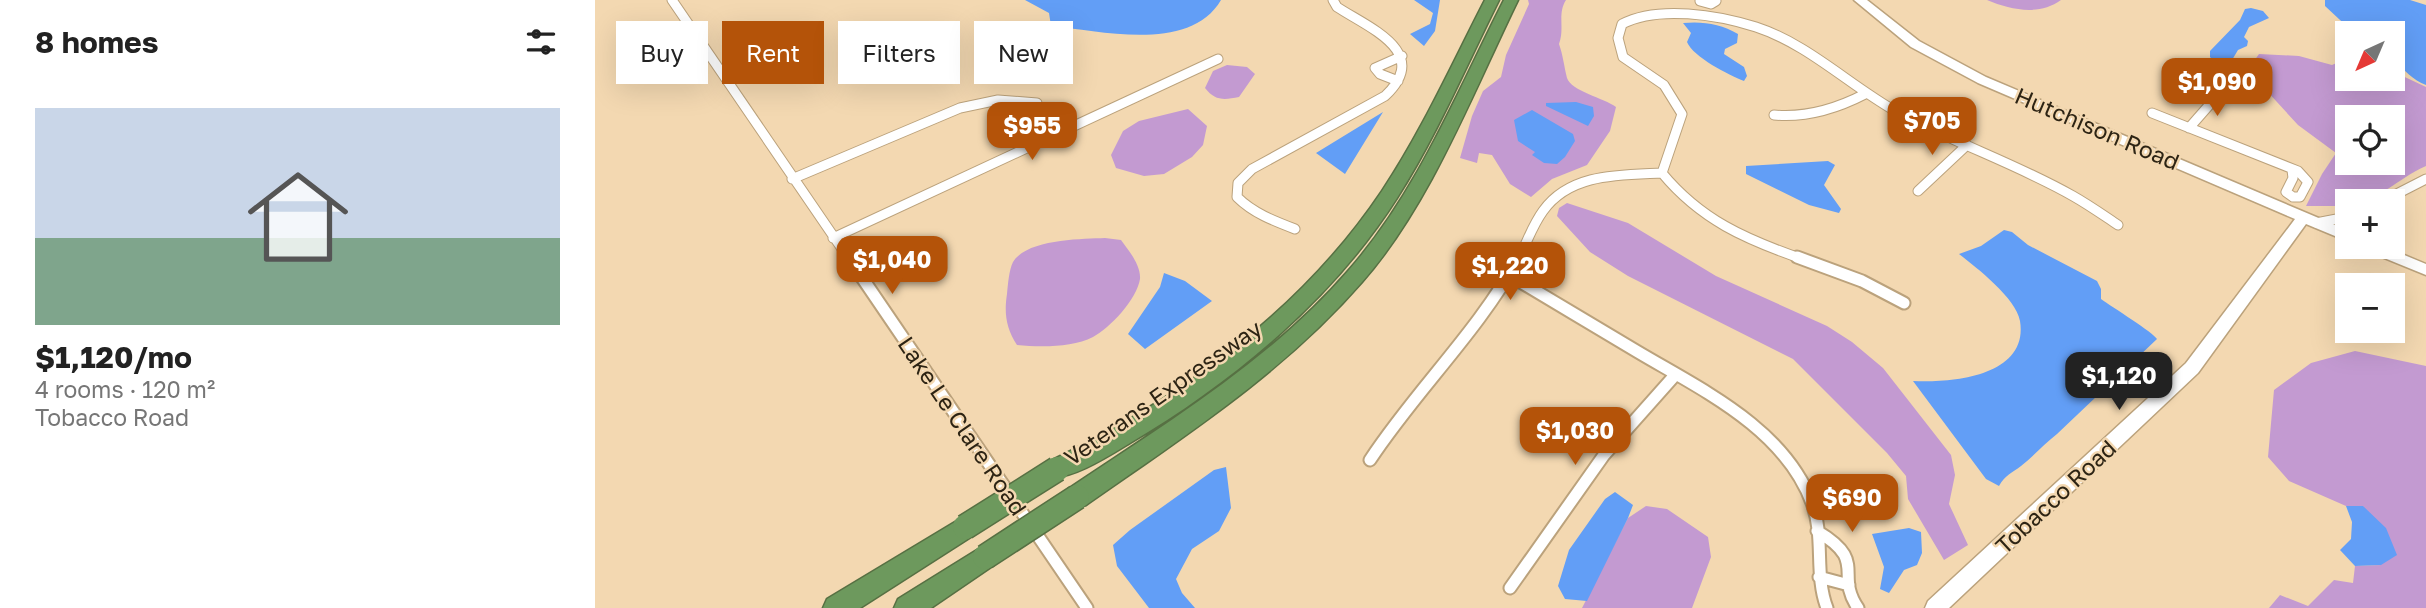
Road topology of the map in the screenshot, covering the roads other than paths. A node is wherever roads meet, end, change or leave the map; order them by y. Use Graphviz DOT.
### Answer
graph roads {
  1 [pos="673,0"];
  2 [pos="1333,0"];
  3 [pos="1485,0"];
  4 [pos="1492,0"];
  5 [pos="1511,0"];
  6 [pos="1860,0"];
  7 [pos="1700,1"];
  8 [pos="1715,7"];
  9 [pos="1696,15"];
  10 [pos="1402,56"];
  11 [pos="1218,59"];
  12 [pos="1398,81"];
  13 [pos="2235,91"];
  14 [pos="1865,94"];
  15 [pos="1037,103"];
  16 [pos="2152,113"];
  17 [pos="1774,115"];
  18 [pos="2189,128"];
  19 [pos="1967,145"];
  20 [pos="2292,170"];
  21 [pos="1662,173"];
  22 [pos="792,178"];
  23 [pos="2426,178"];
  24 [pos="2288,187"];
  25 [pos="2405,189"];
  26 [pos="1918,191"];
  27 [pos="2303,192"];
  28 [pos="2293,197"];
  29 [pos="2302,217"];
  30 [pos="2335,217"];
  31 [pos="2118,225"];
  32 [pos="1295,229"];
  33 [pos="2335,231"];
  34 [pos="833,238"];
  35 [pos="2400,259"];
  36 [pos="2426,270"];
  37 [pos="1509,275"];
  38 [pos="1904,303"];
  39 [pos="1676,374"];
  40 [pos="1370,460"];
  41 [pos="1057,469"];
  42 [pos="1817,531"];
  43 [pos="1819,577"];
  44 [pos="1849,585"];
  45 [pos="1510,588"];
  46 [pos="837,608"];
  47 [pos="908,608"];
  48 [pos="1087,608"];
  49 [pos="1827,608"];
  50 [pos="1858,608"];
  51 [pos="1935,608"];
  1 -- 22 [label="street, Lake Le Clare Road"];
  2 -- 10 [label="street"];
  3 -- 41 [label="highway, Veterans Expressway"];
  4 -- 41 [label="highway"];
  5 -- 47 [label="highway, Veterans Expressway, bridge"];
  6 -- 29 [label="street, Hutchison Road"];
  7 -- 8 [label="street"];
  7 -- 9 [label="street"];
  8 -- 9 [label="street"];
  8 -- 14 [label="street"];
  9 -- 21 [label="street"];
  10 -- 12 [label="street"];
  10 -- 12 [label="street"];
  11 -- 34 [label="street"];
  12 -- 32 [label="street"];
  13 -- 18 [label="street, Hutchison Road"];
  14 -- 17 [label="street"];
  14 -- 19 [label="street"];
  15 -- 22 [label="street"];
  16 -- 18 [label="street"];
  18 -- 20 [label="street"];
  19 -- 26 [label="street"];
  19 -- 31 [label="street"];
  20 -- 24 [label="street"];
  20 -- 27 [label="street"];
  21 -- 37 [label="street"];
  21 -- 38 [label="street"];
  22 -- 34 [label="street, Lake Le Clare Road"];
  23 -- 25 [label="street"];
  24 -- 27 [label="street"];
  24 -- 28 [label="street"];
  27 -- 28 [label="street"];
  28 -- 29 [label="street"];
  29 -- 30 [label="street"];
  29 -- 33 [label="street, Hutchison Road"];
  29 -- 51 [label="street, Tobacco Road"];
  34 -- 48 [label="street, Lake Le Clare Road"];
  35 -- 36 [label="street"];
  37 -- 39 [label="street"];
  37 -- 40 [label="street"];
  39 -- 42 [label="street"];
  39 -- 45 [label="street"];
  41 -- 46 [label="highway, Veterans Expressway, bridge"];
  42 -- 43 [label="street"];
  42 -- 44 [label="street"];
  43 -- 44 [label="street"];
  43 -- 49 [label="street"];
  44 -- 50 [label="street"];
}
